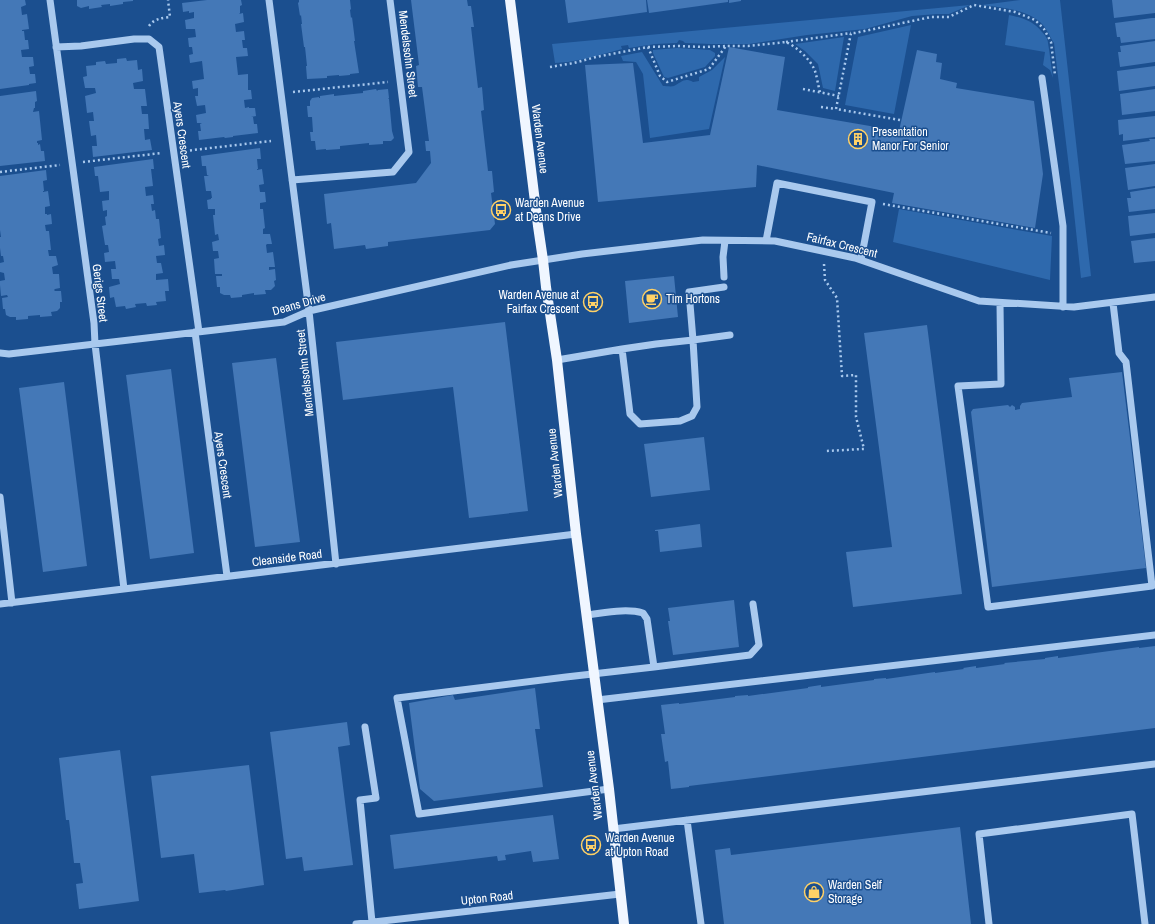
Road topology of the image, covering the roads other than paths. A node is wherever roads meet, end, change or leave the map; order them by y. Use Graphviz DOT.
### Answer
graph roads {
  1 [pos="50,0"];
  2 [pos="269,0"];
  3 [pos="390,0"];
  4 [pos="510,0"];
  5 [pos="56,47"];
  6 [pos="1042,78"];
  7 [pos="292,180"];
  8 [pos="725,241"];
  9 [pos="766,241"];
  10 [pos="544,260"];
  11 [pos="861,260"];
  12 [pos="724,277"];
  13 [pos="724,287"];
  14 [pos="1155,297"];
  15 [pos="1000,303"];
  16 [pos="1113,303"];
  17 [pos="1063,307"];
  18 [pos="309,311"];
  19 [pos="197,332"];
  20 [pos="730,335"];
  21 [pos="694,340"];
  22 [pos="95,344"];
  23 [pos="622,349"];
  24 [pos="0,353"];
  25 [pos="557,360"];
  26 [pos="0,497"];
  27 [pos="576,534"];
  28 [pos="336,564"];
  29 [pos="227,576"];
  30 [pos="124,589"];
  31 [pos="12,603"];
  32 [pos="0,604"];
  33 [pos="753,604"];
  34 [pos="586,615"];
  35 [pos="1155,635"];
  36 [pos="654,667"];
  37 [pos="593,673"];
  38 [pos="597,700"];
  39 [pos="365,727"];
  40 [pos="1155,764"];
  41 [pos="609,789"];
  42 [pos="687,820"];
  43 [pos="613,829"];
  44 [pos="620,894"];
  45 [pos="372,922"];
  46 [pos="356,924"];
  47 [pos="624,924"];
  48 [pos="701,924"];
  49 [pos="990,924"];
  50 [pos="1145,924"];
  1 -- 5 [label="street, Gerigs Street"];
  2 -- 7 [label="street, Mendelssohn Street"];
  3 -- 7 [label="street, Mendelssohn Street"];
  4 -- 10 [label="main road, Warden Avenue"];
  5 -- 19 [label="street, Ayers Crescent"];
  5 -- 22 [label="street, Gerigs Street"];
  6 -- 17 [label="street"];
  7 -- 18 [label="street, Mendelssohn Street"];
  8 -- 9 [label="street, Fairfax Crescent"];
  8 -- 10 [label="street, Fairfax Crescent"];
  8 -- 12 [label="street"];
  9 -- 11 [label="street, Fairfax Crescent"];
  9 -- 11 [label="street"];
  10 -- 18 [label="street, Deans Drive"];
  10 -- 25 [label="main road, Warden Avenue"];
  11 -- 15 [label="street, Fairfax Crescent"];
  13 -- 21 [label="street"];
  14 -- 16 [label="street, Fairfax Crescent"];
  15 -- 16 [label="street"];
  15 -- 17 [label="street, Fairfax Crescent"];
  16 -- 17 [label="street, Fairfax Crescent"];
  18 -- 19 [label="street, Deans Drive"];
  18 -- 28 [label="street, Mendelssohn Street"];
  19 -- 22 [label="street, Deans Drive"];
  19 -- 29 [label="street, Ayers Crescent"];
  20 -- 21 [label="street"];
  21 -- 23 [label="street"];
  21 -- 23 [label="street"];
  22 -- 24 [label="street, Deans Drive"];
  22 -- 30 [label="street, Gerigs Street"];
  23 -- 25 [label="street"];
  25 -- 27 [label="main road, Warden Avenue"];
  26 -- 31 [label="street"];
  27 -- 28 [label="street, Cleanside Road"];
  27 -- 34 [label="main road, Warden Avenue"];
  28 -- 29 [label="street, Cleanside Road"];
  29 -- 30 [label="street, Cleanside Road"];
  30 -- 31 [label="street, Cleanside Road"];
  31 -- 32 [label="street, Cleanside Road"];
  33 -- 36 [label="street"];
  34 -- 36 [label="street"];
  34 -- 37 [label="main road, Warden Avenue"];
  35 -- 38 [label="street"];
  36 -- 37 [label="street"];
  37 -- 38 [label="main road, Warden Avenue"];
  37 -- 41 [label="street"];
  38 -- 41 [label="main road, Warden Avenue"];
  39 -- 45 [label="street"];
  40 -- 42 [label="street"];
  41 -- 43 [label="main road, Warden Avenue"];
  42 -- 43 [label="street"];
  42 -- 48 [label="street"];
  43 -- 44 [label="main road, Warden Avenue"];
  44 -- 45 [label="street, Upton Road"];
  44 -- 47 [label="main road, Warden Avenue"];
  45 -- 46 [label="street, Upton Road"];
  49 -- 50 [label="street"];
}
